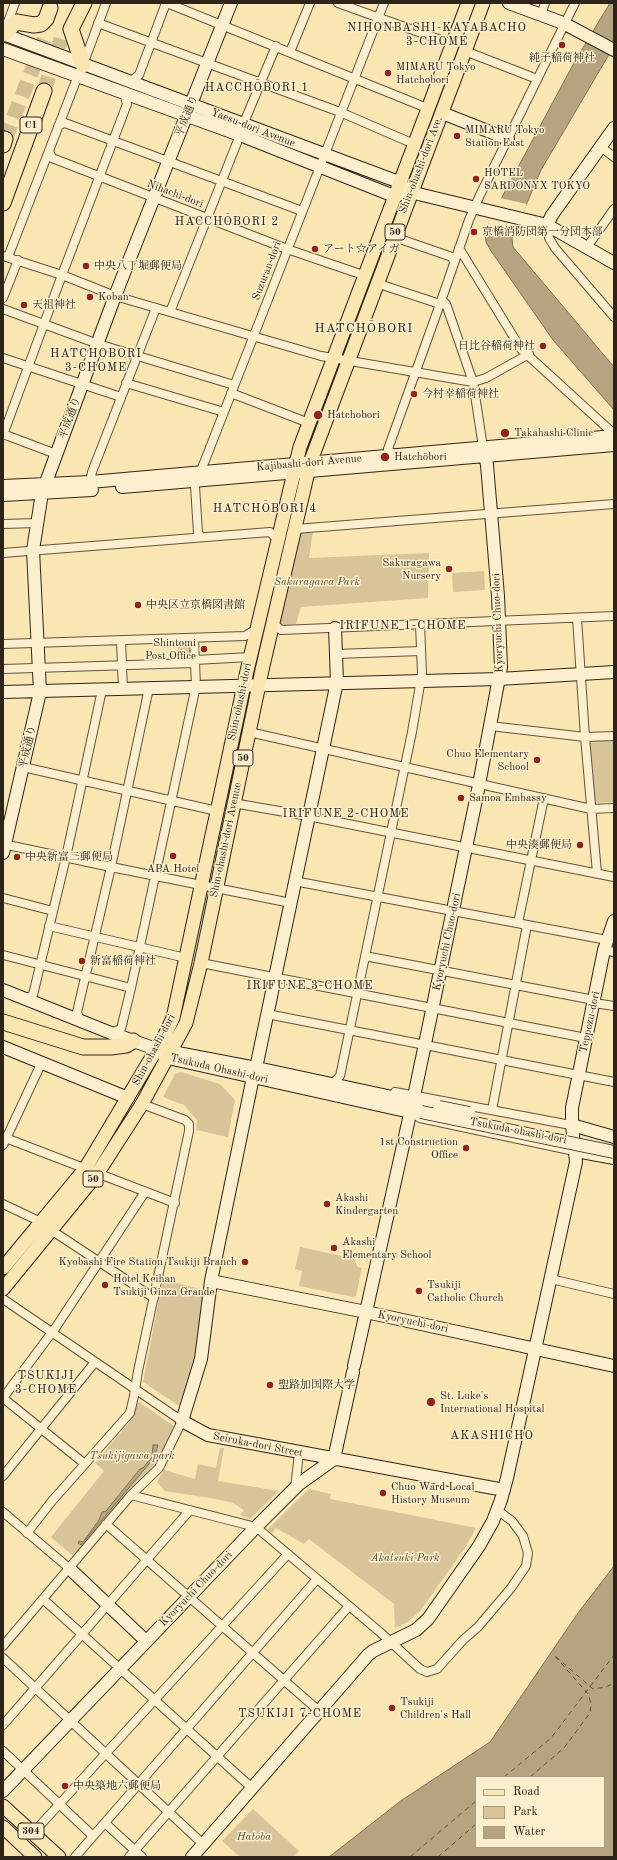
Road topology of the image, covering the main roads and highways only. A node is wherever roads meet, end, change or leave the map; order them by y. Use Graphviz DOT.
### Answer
graph roads {
  1 [pos="75,3"];
  2 [pos="84,3"];
  3 [pos="468,3"];
  4 [pos="483,3"];
  5 [pos="55,6"];
  6 [pos="46,35"];
  7 [pos="3,38"];
  8 [pos="61,39"];
  9 [pos="80,70"];
  10 [pos="44,91"];
  11 [pos="18,160"];
  12 [pos="3,193"];
  13 [pos="394,196"];
  14 [pos="3,203"];
  15 [pos="371,280"];
  16 [pos="309,467"];
  17 [pos="3,1018"];
  18 [pos="3,1022"];
  19 [pos="38,1034"];
  20 [pos="133,1041"];
  21 [pos="170,1055"];
  22 [pos="91,1171"];
  23 [pos="46,1226"];
  24 [pos="3,1268"];
  25 [pos="3,1289"];
  26 [pos="3,1806"];
  27 [pos="3,1827"];
  28 [pos="35,1857"];
  29 [pos="59,1857"];
  1 -- 8 [label="highway"];
  2 -- 9 [label="highway"];
  3 -- 13 [label="main road, Shin-ohashi-dori Ave. / 50"];
  4 -- 15 [label="main road, Shin-ohashi-dori Ave. / 50"];
  5 -- 6 [label="highway"];
  5 -- 7 [label="highway"];
  10 -- 11 [label="highway, C1"];
  11 -- 12 [label="highway, C1"];
  11 -- 14 [label="highway"];
  13 -- 15 [label="main road, Shin-ohashi-dori / 50"];
  15 -- 16 [label="main road, Shin-ohashi-dori Ave. / 50"];
  15 -- 22 [label="main road, Shin-ohashi-dori / 50"];
  16 -- 21 [label="main road, Shin-ohashi-dori Avenue / 50"];
  17 -- 19 [label="highway"];
  18 -- 19 [label="highway"];
  19 -- 20 [label="highway"];
  21 -- 22 [label="main road, Shin-ohashi-dori / 50"];
  22 -- 23 [label="main road, Shin-ohashi-dori / 50"];
  23 -- 24 [label="main road, Shin-ohashi-dori / 50"];
  23 -- 25 [label="main road, Shin-ohashi-dori / 50"];
  26 -- 29 [label="main road, 304"];
  27 -- 28 [label="main road, 304"];
}
